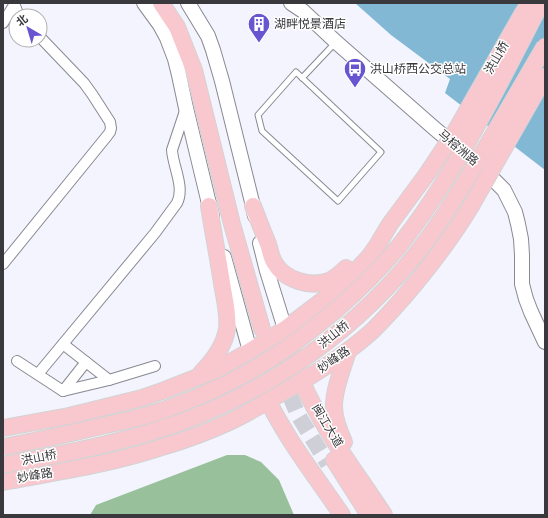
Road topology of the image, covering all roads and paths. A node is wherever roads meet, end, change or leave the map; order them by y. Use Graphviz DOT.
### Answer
graph roads {
  1 [pos="144,3"];
  2 [pos="161,3"];
  3 [pos="172,3"];
  4 [pos="188,3"];
  5 [pos="199,3"];
  6 [pos="291,3"];
  7 [pos="530,3"];
  8 [pos="541,3"];
  9 [pos="14,4"];
  10 [pos="3,23"];
  11 [pos="202,24"];
  12 [pos="336,42"];
  13 [pos="48,45"];
  14 [pos="545,46"];
  15 [pos="545,76"];
  16 [pos="302,78"];
  17 [pos="186,108"];
  18 [pos="209,206"];
  19 [pos="254,206"];
  20 [pos="390,224"];
  21 [pos="3,264"];
  22 [pos="285,329"];
  23 [pos="545,342"];
  24 [pos="63,344"];
  25 [pos="250,351"];
  26 [pos="348,351"];
  27 [pos="17,361"];
  28 [pos="86,362"];
  29 [pos="155,366"];
  30 [pos="38,374"];
  31 [pos="198,377"];
  32 [pos="109,380"];
  33 [pos="302,382"];
  34 [pos="63,391"];
  35 [pos="268,401"];
  36 [pos="3,428"];
  37 [pos="3,447"];
  38 [pos="3,465"];
  39 [pos="3,482"];
  40 [pos="365,484"];
  41 [pos="342,515"];
  42 [pos="361,515"];
  43 [pos="369,515"];
  44 [pos="384,515"];
  1 -- 17 [label="main road"];
  2 -- 3 [label="main road"];
  4 -- 11 [label="main road"];
  5 -- 11 [label="main road"];
  6 -- 12 [label="main road, 马榕洲路"];
  7 -- 20 [label="main road, 洪山桥, bridge"];
  8 -- 37 [label="main road, bridge"];
  9 -- 10 [label="street"];
  11 -- 19 [label="main road"];
  12 -- 16 [label="lane"];
  12 -- 23 [label="main road, 马榕洲路"];
  13 -- 21 [label="street"];
  14 -- 38 [label="main road, 洪山桥, bridge"];
  15 -- 26 [label="main road, 妙峰路, bridge"];
  16 -- 16 [label="lane"];
  17 -- 18 [label="main road"];
  17 -- 24 [label="street"];
  18 -- 25 [label="main road"];
  18 -- 31 [label="main road"];
  19 -- 20 [label="main road"];
  19 -- 22 [label="main road"];
  20 -- 22 [label="main road"];
  22 -- 25 [label="main road"];
  22 -- 33 [label="main road, 闽江大道"];
  24 -- 28 [label="street"];
  24 -- 30 [label="street"];
  25 -- 31 [label="main road"];
  25 -- 35 [label="main road"];
  26 -- 33 [label="main road, 妙峰路"];
  26 -- 40 [label="main road"];
  27 -- 30 [label="street"];
  28 -- 32 [label="street"];
  28 -- 34 [label="street"];
  29 -- 32 [label="street"];
  30 -- 34 [label="street"];
  31 -- 36 [label="main road"];
  32 -- 34 [label="street"];
  33 -- 35 [label="main road, 妙峰路"];
  33 -- 40 [label="main road, 闽江大道"];
  35 -- 39 [label="main road, 妙峰路"];
  35 -- 41 [label="main road"];
  40 -- 44 [label="main road, 闽江大道"];
  42 -- 43 [label="main road"];
}
